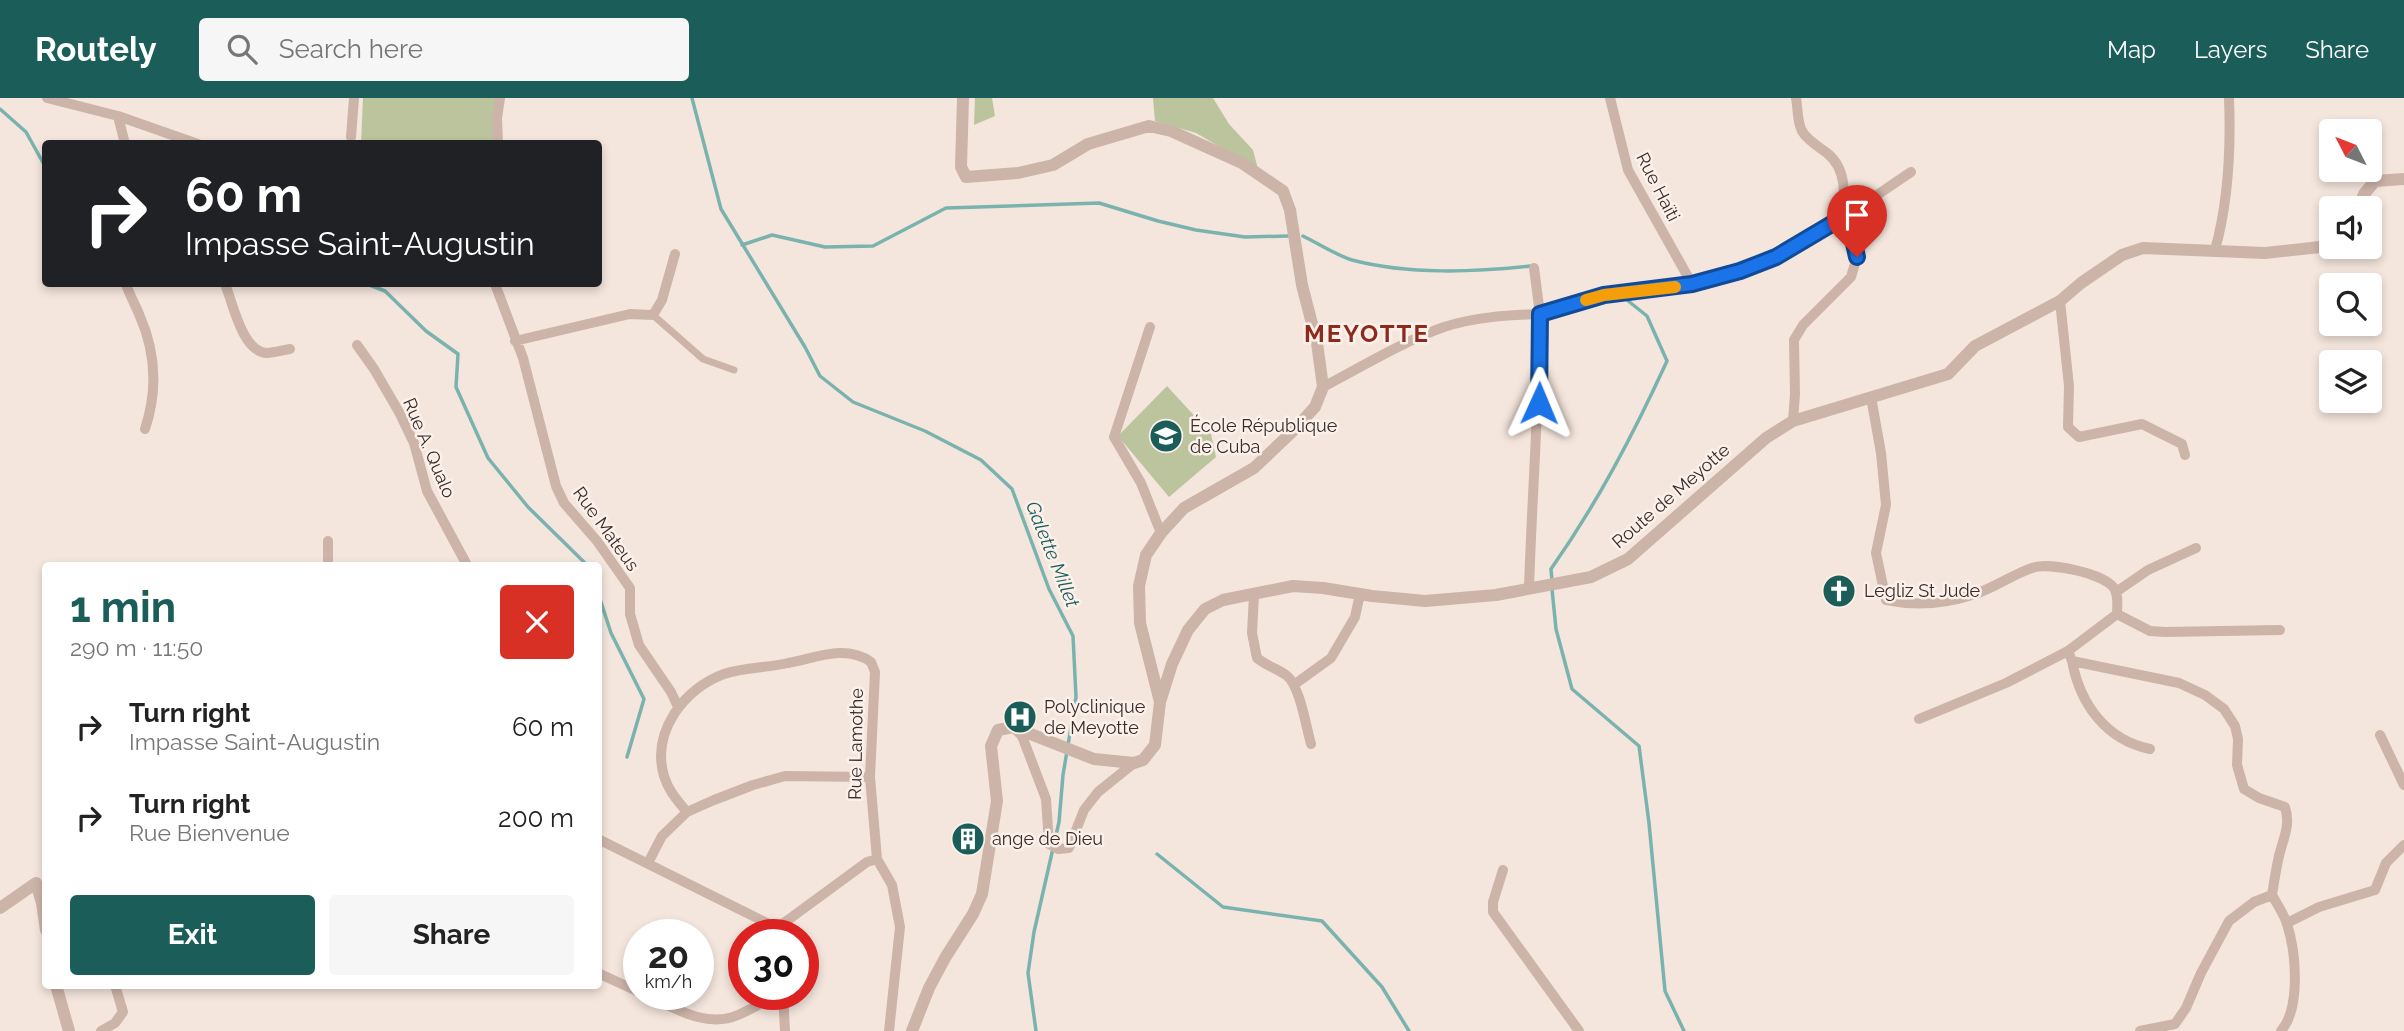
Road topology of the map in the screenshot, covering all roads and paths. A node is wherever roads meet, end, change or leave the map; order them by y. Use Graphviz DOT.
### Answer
graph roads {
  1 [pos="47,98"];
  2 [pos="354,98"];
  3 [pos="500,98"];
  4 [pos="963,98"];
  5 [pos="1611,98"];
  6 [pos="1796,98"];
  7 [pos="2229,98"];
  8 [pos="118,116"];
  9 [pos="351,137"];
  10 [pos="124,140"];
  11 [pos="187,140"];
  12 [pos="498,140"];
  13 [pos="1911,172"];
  14 [pos="2404,179"];
  15 [pos="2363,196"];
  16 [pos="1840,219"];
  17 [pos="2319,247"];
  18 [pos="2215,250"];
  19 [pos="675,254"];
  20 [pos="1534,268"];
  21 [pos="1692,284"];
  22 [pos="127,287"];
  23 [pos="226,287"];
  24 [pos="496,287"];
  25 [pos="2060,301"];
  26 [pos="1540,314"];
  27 [pos="653,315"];
  28 [pos="1150,327"];
  29 [pos="515,341"];
  30 [pos="357,345"];
  31 [pos="289,349"];
  32 [pos="734,370"];
  33 [pos="1323,387"];
  34 [pos="1871,397"];
  35 [pos="1793,421"];
  36 [pos="145,429"];
  37 [pos="2185,455"];
  38 [pos="1161,533"];
  39 [pos="328,541"];
  40 [pos="2196,548"];
  41 [pos="328,562"];
  42 [pos="465,562"];
  43 [pos="1529,588"];
  44 [pos="2116,592"];
  45 [pos="1360,594"];
  46 [pos="1254,595"];
  47 [pos="2117,614"];
  48 [pos="2280,630"];
  49 [pos="2070,656"];
  50 [pos="1295,684"];
  51 [pos="1160,702"];
  52 [pos="678,707"];
  53 [pos="1919,719"];
  54 [pos="1013,727"];
  55 [pos="2380,735"];
  56 [pos="1311,744"];
  57 [pos="2150,749"];
  58 [pos="1134,763"];
  59 [pos="870,777"];
  60 [pos="2404,785"];
  61 [pos="687,812"];
  62 [pos="602,841"];
  63 [pos="2404,845"];
  64 [pos="877,859"];
  65 [pos="648,863"];
  66 [pos="1503,870"];
  67 [pos="2272,895"];
  68 [pos="42,903"];
  69 [pos="0,908"];
  70 [pos="754,919"];
  71 [pos="793,919"];
  72 [pos="2287,923"];
  73 [pos="602,975"];
  74 [pos="623,985"];
  75 [pos="57,989"];
  76 [pos="116,989"];
  77 [pos="681,1010"];
  78 [pos="747,1010"];
  79 [pos="784,1010"];
  80 [pos="69,1031"];
  81 [pos="101,1031"];
  82 [pos="786,1031"];
  83 [pos="889,1031"];
  84 [pos="912,1031"];
  85 [pos="1579,1031"];
  86 [pos="2140,1031"];
  87 [pos="2281,1031"];
  1 -- 8 [label="street"];
  2 -- 9 [label="street"];
  3 -- 12 [label="street"];
  4 -- 33 [label="street"];
  5 -- 21 [label="street, Rue Haïti"];
  6 -- 16 [label="street"];
  7 -- 18 [label="street"];
  8 -- 10 [label="street"];
  8 -- 11 [label="street"];
  13 -- 16 [label="street"];
  14 -- 15 [label="street"];
  16 -- 21 [label="street"];
  16 -- 35 [label="street"];
  17 -- 18 [label="street, Route de Meyotte"];
  18 -- 25 [label="street, Route de Meyotte"];
  19 -- 27 [label="street"];
  20 -- 26 [label="street"];
  21 -- 26 [label="street"];
  22 -- 36 [label="street"];
  23 -- 31 [label="street"];
  24 -- 29 [label="street, Rue Mateus"];
  25 -- 34 [label="street, Route de Meyotte"];
  25 -- 37 [label="street"];
  26 -- 33 [label="street"];
  26 -- 43 [label="street"];
  27 -- 29 [label="street"];
  27 -- 32 [label="street"];
  28 -- 38 [label="street"];
  29 -- 52 [label="street, Rue Mateus"];
  30 -- 42 [label="street, Rue A. Qualo"];
  33 -- 38 [label="street"];
  34 -- 35 [label="street, Route de Meyotte"];
  34 -- 44 [label="street"];
  35 -- 43 [label="street, Route de Meyotte"];
  38 -- 51 [label="street"];
  39 -- 41 [label="street"];
  40 -- 44 [label="street"];
  43 -- 45 [label="street, Route de Meyotte"];
  44 -- 47 [label="street"];
  45 -- 46 [label="street, Route de Meyotte"];
  45 -- 50 [label="street"];
  46 -- 50 [label="street"];
  46 -- 51 [label="street, Route de Meyotte"];
  47 -- 48 [label="street"];
  47 -- 49 [label="street"];
  49 -- 53 [label="street"];
  49 -- 57 [label="street"];
  49 -- 67 [label="street"];
  50 -- 56 [label="street"];
  51 -- 58 [label="street"];
  52 -- 59 [label="street, Rue Lamothe"];
  52 -- 61 [label="street"];
  54 -- 58 [label="street"];
  54 -- 58 [label="street"];
  54 -- 84 [label="street"];
  55 -- 60 [label="street"];
  59 -- 61 [label="street"];
  59 -- 64 [label="street, Rue Lamothe"];
  61 -- 65 [label="street"];
  62 -- 65 [label="street"];
  63 -- 72 [label="street"];
  64 -- 71 [label="street"];
  64 -- 83 [label="street, Rue Lamothe"];
  65 -- 70 [label="street"];
  66 -- 85 [label="street"];
  67 -- 72 [label="street"];
  67 -- 86 [label="street"];
  68 -- 69 [label="street"];
  72 -- 87 [label="street"];
  73 -- 74 [label="street"];
  75 -- 80 [label="street"];
  76 -- 81 [label="street"];
  77 -- 78 [label="street"];
  79 -- 82 [label="street"];
}
